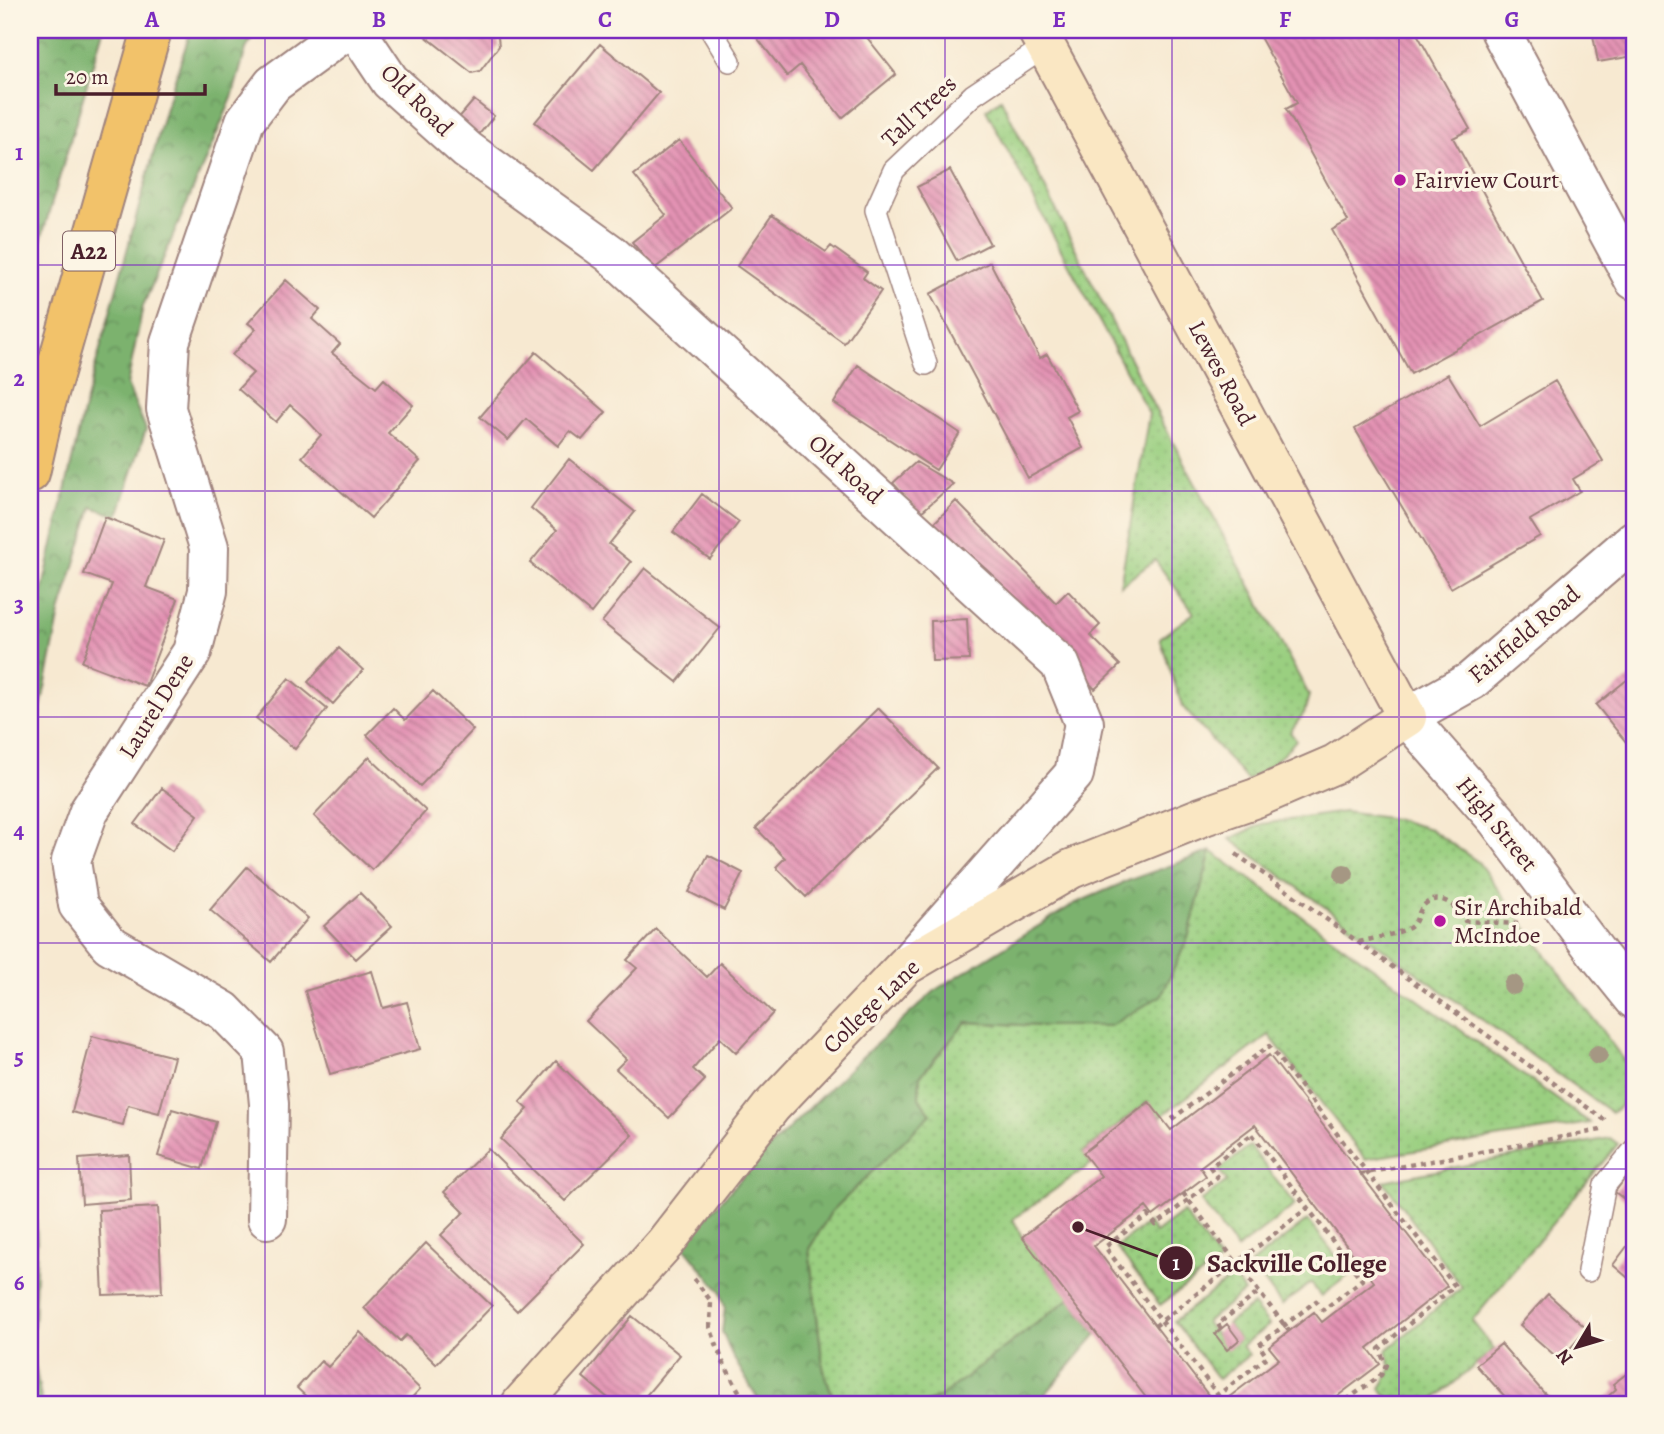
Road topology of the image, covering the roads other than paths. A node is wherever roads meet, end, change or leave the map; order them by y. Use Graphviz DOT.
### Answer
graph roads {
  1 [pos="152,30"];
  2 [pos="347,30"];
  3 [pos="356,30"];
  4 [pos="711,30"];
  5 [pos="1500,30"];
  6 [pos="1042,38"];
  7 [pos="730,61"];
  8 [pos="1634,281"];
  9 [pos="926,364"];
  10 [pos="30,473"];
  11 [pos="1634,540"];
  12 [pos="1407,717"];
  13 [pos="905,966"];
  14 [pos="1634,999"];
  15 [pos="1634,1150"];
  16 [pos="267,1219"];
  17 [pos="1588,1271"];
  18 [pos="521,1404"];
  1 -- 10 [label="highway, A22"];
  2 -- 16 [label="street, Laurel Dene"];
  3 -- 13 [label="street, Old Road"];
  4 -- 7 [label="lane"];
  5 -- 8 [label="street"];
  6 -- 9 [label="lane, Tall Trees"];
  6 -- 12 [label="main road, Lewes Road"];
  11 -- 12 [label="street, Fairfield Road"];
  12 -- 13 [label="main road, College Lane"];
  12 -- 14 [label="street, High Street"];
  13 -- 18 [label="main road, College Lane"];
  15 -- 17 [label="lane"];
}
